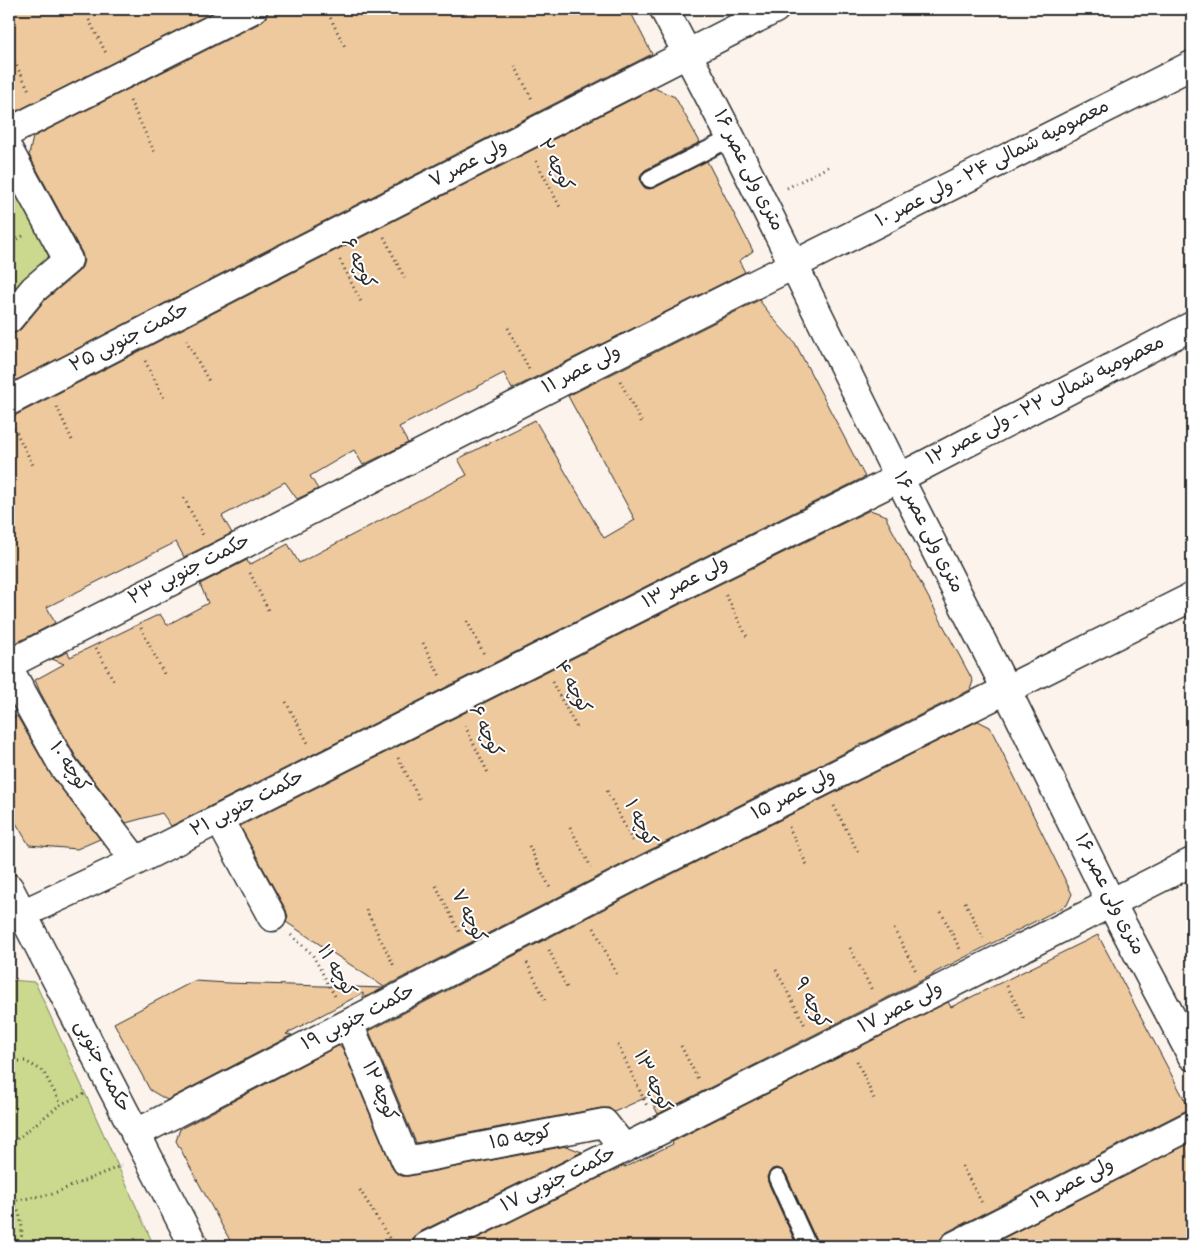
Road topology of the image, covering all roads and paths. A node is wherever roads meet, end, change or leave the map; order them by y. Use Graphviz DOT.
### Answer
graph roads {
  1 [pos="253,9"];
  2 [pos="326,9"];
  3 [pos="664,9"];
  4 [pos="775,9"];
  5 [pos="89,20"];
  6 [pos="346,49"];
  7 [pos="687,54"];
  8 [pos="12,57"];
  9 [pos="1192,65"];
  10 [pos="515,66"];
  11 [pos="114,78"];
  12 [pos="42,115"];
  13 [pos="535,131"];
  14 [pos="9,132"];
  15 [pos="731,138"];
  16 [pos="9,151"];
  17 [pos="155,153"];
  18 [pos="830,166"];
  19 [pos="650,179"];
  20 [pos="762,200"];
  21 [pos="560,207"];
  22 [pos="372,214"];
  23 [pos="328,237"];
  24 [pos="794,265"];
  25 [pos="251,276"];
  26 [pos="405,279"];
  27 [pos="362,304"];
  28 [pos="172,317"];
  29 [pos="9,319"];
  30 [pos="1192,326"];
  31 [pos="508,328"];
  32 [pos="132,338"];
  33 [pos="608,358"];
  34 [pos="45,383"];
  35 [pos="210,383"];
  36 [pos="541,392"];
  37 [pos="164,398"];
  38 [pos="11,414"];
  39 [pos="642,423"];
  40 [pos="72,440"];
  41 [pos="33,465"];
  42 [pos="899,478"];
  43 [pos="371,479"];
  44 [pos="184,498"];
  45 [pos="226,553"];
  46 [pos="713,570"];
  47 [pos="1192,597"];
  48 [pos="128,603"];
  49 [pos="268,610"];
  50 [pos="467,621"];
  51 [pos="84,625"];
  52 [pos="748,637"];
  53 [pos="423,643"];
  54 [pos="540,658"];
  55 [pos="9,664"];
  56 [pos="9,669"];
  57 [pos="164,674"];
  58 [pos="115,683"];
  59 [pos="1006,689"];
  60 [pos="475,691"];
  61 [pos="286,702"];
  62 [pos="578,730"];
  63 [pos="386,735"];
  64 [pos="321,768"];
  65 [pos="489,775"];
  66 [pos="822,782"];
  67 [pos="607,791"];
  68 [pos="420,800"];
  69 [pos="778,804"];
  70 [pos="219,819"];
  71 [pos="570,827"];
  72 [pos="528,846"];
  73 [pos="858,852"];
  74 [pos="136,862"];
  75 [pos="1192,862"];
  76 [pos="807,865"];
  77 [pos="647,869"];
  78 [pos="436,886"];
  79 [pos="9,888"];
  80 [pos="965,902"];
  81 [pos="583,903"];
  82 [pos="1111,903"];
  83 [pos="366,910"];
  84 [pos="941,912"];
  85 [pos="15,915"];
  86 [pos="272,917"];
  87 [pos="894,929"];
  88 [pos="526,932"];
  89 [pos="850,948"];
  90 [pos="473,959"];
  91 [pos="983,967"];
  92 [pos="776,970"];
  93 [pos="617,974"];
  94 [pos="568,990"];
  95 [pos="407,994"];
  96 [pos="928,995"];
  97 [pos="545,1000"];
  98 [pos="887,1016"];
  99 [pos="1025,1021"];
  100 [pos="349,1024"];
  101 [pos="847,1036"];
  102 [pos="618,1045"];
  103 [pos="681,1046"];
  104 [pos="819,1051"];
  105 [pos="1192,1056"];
  106 [pos="9,1061"];
  107 [pos="109,1084"];
  108 [pos="874,1099"];
  109 [pos="61,1104"];
  110 [pos="701,1110"];
  111 [pos="1192,1125"];
  112 [pos="659,1131"];
  113 [pos="9,1145"];
  114 [pos="141,1145"];
  115 [pos="624,1148"];
  116 [pos="406,1161"];
  117 [pos="962,1166"];
  118 [pos="777,1178"];
  119 [pos="360,1190"];
  120 [pos="10,1200"];
  121 [pos="994,1226"];
  122 [pos="138,1238"];
  123 [pos="18,1246"];
  124 [pos="121,1246"];
  125 [pos="194,1246"];
  126 [pos="394,1246"];
  127 [pos="427,1246"];
  128 [pos="808,1246"];
  129 [pos="954,1246"];
  1 -- 11 [label="street"];
  2 -- 6 [label="path"];
  3 -- 7 [label="street, ۱۶ متری ولی عصر"];
  4 -- 7 [label="street, ولی عصر ۷"];
  5 -- 11 [label="path"];
  7 -- 13 [label="street, ولی عصر ۷"];
  7 -- 15 [label="street, ۱۶ متری ولی عصر"];
  8 -- 12 [label="path"];
  9 -- 24 [label="street, معصومیه شمالی ۲۴ - ولی عصر ۱۰"];
  10 -- 13 [label="path, کوچه ۲"];
  11 -- 12 [label="street"];
  11 -- 17 [label="path"];
  12 -- 14 [label="street"];
  13 -- 21 [label="path, کوچه ۲"];
  13 -- 22 [label="street, ولی عصر ۷"];
  15 -- 19 [label="lane"];
  15 -- 20 [label="street, ۱۶ متری ولی عصر"];
  16 -- 29 [label="street"];
  18 -- 20 [label="path"];
  20 -- 24 [label="street, ۱۶ متری ولی عصر"];
  22 -- 23 [label="street, ولی عصر ۷"];
  22 -- 26 [label="path"];
  23 -- 25 [label="street, ولی عصر ۷"];
  23 -- 27 [label="path, کوچه ۶"];
  24 -- 33 [label="street, ولی عصر ۱۱"];
  24 -- 42 [label="street, ۱۶ متری ولی عصر"];
  25 -- 28 [label="street, حکمت جنوبی ۲۵"];
  28 -- 32 [label="street, حکمت جنوبی ۲۵"];
  28 -- 35 [label="path"];
  30 -- 42 [label="street, معصومیه شمالی ۲۲ - ولی عصر ۱۲"];
  31 -- 36 [label="path"];
  32 -- 34 [label="street, حکمت جنوبی ۲۵"];
  32 -- 37 [label="path"];
  33 -- 36 [label="street, ولی عصر ۱۱"];
  33 -- 39 [label="path"];
  34 -- 38 [label="street, حکمت جنوبی ۲۵"];
  34 -- 40 [label="path"];
  36 -- 43 [label="street, ولی عصر ۱۱"];
  38 -- 41 [label="path"];
  42 -- 46 [label="street, ولی عصر ۱۳"];
  42 -- 59 [label="street, ۱۶ متری ولی عصر"];
  43 -- 45 [label="street, حکمت جنوبی ۲۳"];
  44 -- 45 [label="path"];
  45 -- 48 [label="street, حکمت جنوبی ۲۳"];
  45 -- 49 [label="path"];
  46 -- 52 [label="path"];
  46 -- 54 [label="street, ولی عصر ۱۳"];
  47 -- 59 [label="street, ولی عصر ۱۵"];
  48 -- 51 [label="street, حکمت جنوبی ۲۳"];
  48 -- 57 [label="path"];
  50 -- 60 [label="path"];
  51 -- 55 [label="street, حکمت جنوبی ۲۳"];
  51 -- 58 [label="path"];
  53 -- 60 [label="path"];
  54 -- 60 [label="street, ولی عصر ۱۳"];
  54 -- 62 [label="path, کوچه ۴"];
  56 -- 74 [label="street, کوچه ۱۰"];
  59 -- 66 [label="street, ولی عصر ۱۵"];
  59 -- 82 [label="street, ۱۶ متری ولی عصر"];
  60 -- 63 [label="street, حکمت جنوبی ۲۱"];
  60 -- 65 [label="path, کوچه ۶"];
  61 -- 64 [label="path"];
  63 -- 64 [label="street, حکمت جنوبی ۲۱"];
  63 -- 68 [label="path"];
  64 -- 70 [label="street, حکمت جنوبی ۲۱"];
  66 -- 69 [label="street, ولی عصر ۱۵"];
  66 -- 73 [label="path"];
  67 -- 77 [label="path, کوچه ۱"];
  69 -- 76 [label="path"];
  69 -- 77 [label="street, ولی عصر ۱۵"];
  70 -- 74 [label="street, حکمت جنوبی ۲۱"];
  70 -- 86 [label="street"];
  71 -- 81 [label="path"];
  72 -- 81 [label="path"];
  74 -- 85 [label="street, حکمت جنوبی ۲۱"];
  75 -- 82 [label="street, ولی عصر ۱۷"];
  77 -- 81 [label="street, ولی عصر ۱۵"];
  78 -- 90 [label="path, کوچه ۷"];
  79 -- 85 [label="street, حکمت جنوبی"];
  80 -- 91 [label="path"];
  81 -- 88 [label="street, حکمت جنوبی ۱۹"];
  81 -- 93 [label="path"];
  82 -- 91 [label="street, ولی عصر ۱۷"];
  82 -- 105 [label="street, ۱۶ متری ولی عصر"];
  83 -- 95 [label="path"];
  84 -- 91 [label="path"];
  85 -- 107 [label="street, حکمت جنوبی"];
  86 -- 100 [label="path, کوچه ۱۱"];
  87 -- 96 [label="path"];
  88 -- 90 [label="street, حکمت جنوبی ۱۹"];
  88 -- 94 [label="path"];
  88 -- 97 [label="path"];
  89 -- 98 [label="path"];
  90 -- 95 [label="street, حکمت جنوبی ۱۹"];
  91 -- 96 [label="street, ولی عصر ۱۷"];
  91 -- 99 [label="path"];
  92 -- 104 [label="path, کوچه ۹"];
  95 -- 100 [label="street, حکمت جنوبی ۱۹"];
  96 -- 98 [label="street, ولی عصر ۱۷"];
  98 -- 101 [label="street, ولی عصر ۱۷"];
  100 -- 114 [label="street, حکمت جنوبی ۱۹"];
  100 -- 116 [label="street, کوچه ۱۲"];
  101 -- 104 [label="street, ولی عصر ۱۷"];
  101 -- 108 [label="path"];
  102 -- 112 [label="path, کوچه ۱۳"];
  103 -- 110 [label="path"];
  104 -- 110 [label="street, ولی عصر ۱۷"];
  106 -- 109 [label="path"];
  107 -- 109 [label="path"];
  107 -- 114 [label="street, حکمت جنوبی"];
  109 -- 113 [label="path"];
  110 -- 112 [label="street, حکمت جنوبی ۱۷"];
  111 -- 121 [label="street, ولی عصر ۱۹"];
  112 -- 115 [label="street, حکمت جنوبی ۱۷"];
  114 -- 120 [label="path"];
  114 -- 125 [label="street, حکمت جنوبی"];
  115 -- 116 [label="street, کوچه ۱۵"];
  115 -- 127 [label="street, حکمت جنوبی ۱۷"];
  117 -- 121 [label="path"];
  118 -- 128 [label="lane"];
  119 -- 126 [label="path"];
  120 -- 123 [label="path"];
  121 -- 129 [label="street, ولی عصر ۱۹"];
  122 -- 124 [label="path"];
}
